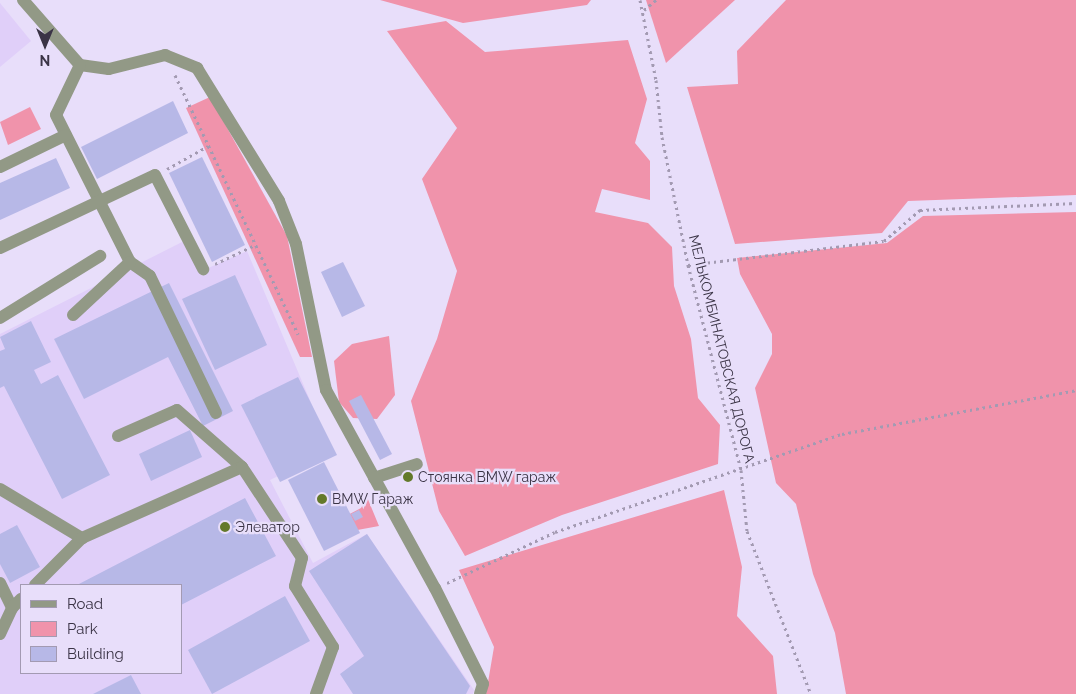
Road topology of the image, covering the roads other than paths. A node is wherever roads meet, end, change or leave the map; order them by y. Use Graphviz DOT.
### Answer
graph roads {
  1 [pos="23,0"];
  2 [pos="80,65"];
  3 [pos="66,134"];
  4 [pos="0,167"];
  5 [pos="98,201"];
  6 [pos="0,248"];
  7 [pos="100,256"];
  8 [pos="130,262"];
  9 [pos="203,269"];
  10 [pos="72,315"];
  11 [pos="0,318"];
  12 [pos="216,413"];
  13 [pos="118,436"];
  14 [pos="418,464"];
  15 [pos="242,467"];
  16 [pos="374,478"];
  17 [pos="0,489"];
  18 [pos="82,538"];
  19 [pos="0,583"];
  20 [pos="36,584"];
  21 [pos="17,603"];
  22 [pos="1,627"];
  23 [pos="314,693"];
  24 [pos="480,694"];
  1 -- 2 [label="street"];
  2 -- 3 [label="street"];
  2 -- 16 [label="street"];
  3 -- 4 [label="street"];
  3 -- 5 [label="street"];
  5 -- 6 [label="street"];
  5 -- 8 [label="street"];
  5 -- 9 [label="street"];
  7 -- 11 [label="street"];
  8 -- 10 [label="street"];
  8 -- 12 [label="street"];
  13 -- 15 [label="street"];
  14 -- 16 [label="street"];
  15 -- 18 [label="street"];
  15 -- 23 [label="street"];
  16 -- 24 [label="street"];
  17 -- 18 [label="street"];
  18 -- 20 [label="street"];
  19 -- 21 [label="street"];
  21 -- 22 [label="street"];
}
